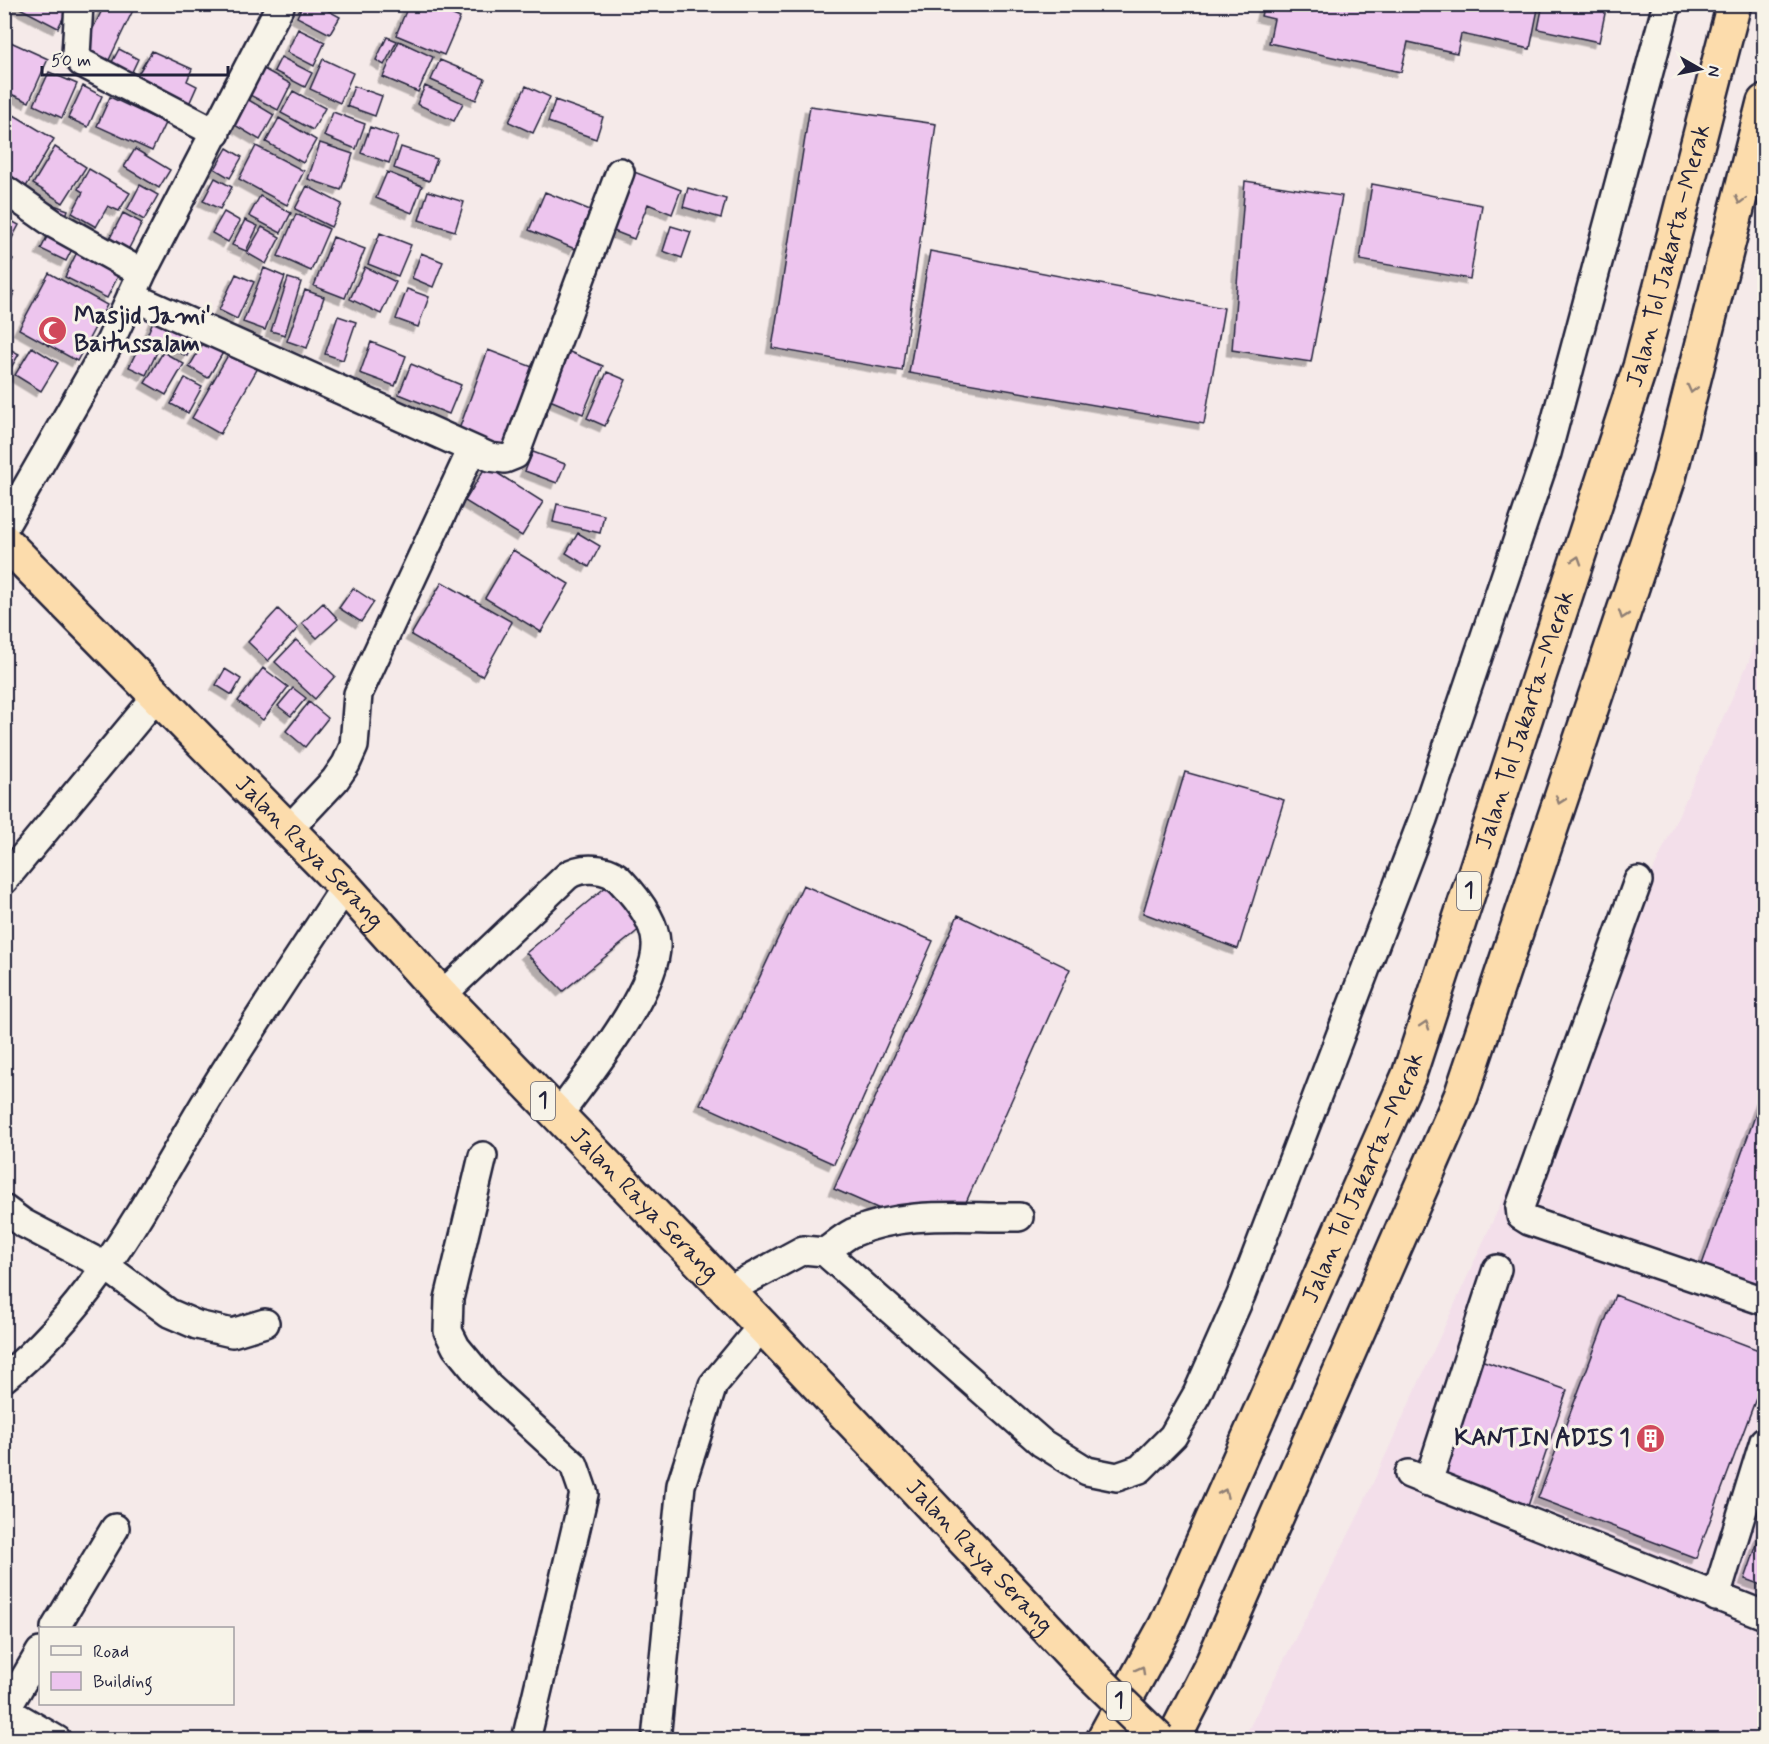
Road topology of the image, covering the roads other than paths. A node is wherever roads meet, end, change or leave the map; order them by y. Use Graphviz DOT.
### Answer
graph roads {
  1 [pos="79,4"];
  2 [pos="281,4"];
  3 [pos="1667,4"];
  4 [pos="1734,4"];
  5 [pos="1764,102"];
  6 [pos="216,133"];
  7 [pos="620,172"];
  8 [pos="4,189"];
  9 [pos="136,284"];
  10 [pos="471,448"];
  11 [pos="4,527"];
  12 [pos="4,541"];
  13 [pos="156,697"];
  14 [pos="288,830"];
  15 [pos="4,880"];
  16 [pos="1638,881"];
  17 [pos="345,887"];
  18 [pos="442,995"];
  19 [pos="558,1116"];
  20 [pos="483,1156"];
  21 [pos="4,1209"];
  22 [pos="1019,1217"];
  23 [pos="825,1252"];
  24 [pos="107,1267"];
  25 [pos="1497,1269"];
  26 [pos="727,1291"];
  27 [pos="1764,1301"];
  28 [pos="265,1323"];
  29 [pos="762,1326"];
  30 [pos="4,1378"];
  31 [pos="1764,1441"];
  32 [pos="115,1528"];
  33 [pos="1716,1597"];
  34 [pos="1764,1615"];
  35 [pos="56,1627"];
  36 [pos="39,1655"];
  37 [pos="5,1709"];
  38 [pos="57,1740"];
  39 [pos="526,1740"];
  40 [pos="656,1740"];
  41 [pos="1103,1740"];
  42 [pos="1159,1740"];
  43 [pos="1173,1740"];
  1 -- 6 [label="street"];
  2 -- 6 [label="street"];
  3 -- 23 [label="street"];
  41 -- 4 [label="highway, Jalan Tol Jakarta–Merak / 1, one-way"];
  5 -- 43 [label="highway, one-way"];
  6 -- 9 [label="street"];
  7 -- 10 [label="street"];
  8 -- 9 [label="street"];
  9 -- 10 [label="street"];
  9 -- 11 [label="street"];
  10 -- 14 [label="street"];
  12 -- 13 [label="highway, Jalan Raya Serang / 1"];
  13 -- 14 [label="highway, Jalan Raya Serang / 1"];
  13 -- 15 [label="street"];
  14 -- 17 [label="highway, Jalan Raya Serang / 1"];
  16 -- 27 [label="street"];
  17 -- 18 [label="highway, Jalan Raya Serang / 1"];
  17 -- 24 [label="street"];
  18 -- 19 [label="highway, Jalan Raya Serang / 1"];
  18 -- 19 [label="street"];
  19 -- 26 [label="highway, Jalan Raya Serang / 1"];
  20 -- 39 [label="street"];
  21 -- 24 [label="street"];
  22 -- 23 [label="street"];
  23 -- 26 [label="street"];
  24 -- 28 [label="street"];
  24 -- 30 [label="street"];
  25 -- 33 [label="street"];
  26 -- 29 [label="highway, Jalan Raya Serang / 1"];
  29 -- 40 [label="street"];
  29 -- 42 [label="highway, Jalan Raya Serang / 1, bridge"];
  31 -- 33 [label="street"];
  32 -- 35 [label="street"];
  33 -- 34 [label="street"];
  36 -- 37 [label="street"];
  37 -- 38 [label="street"];
}
